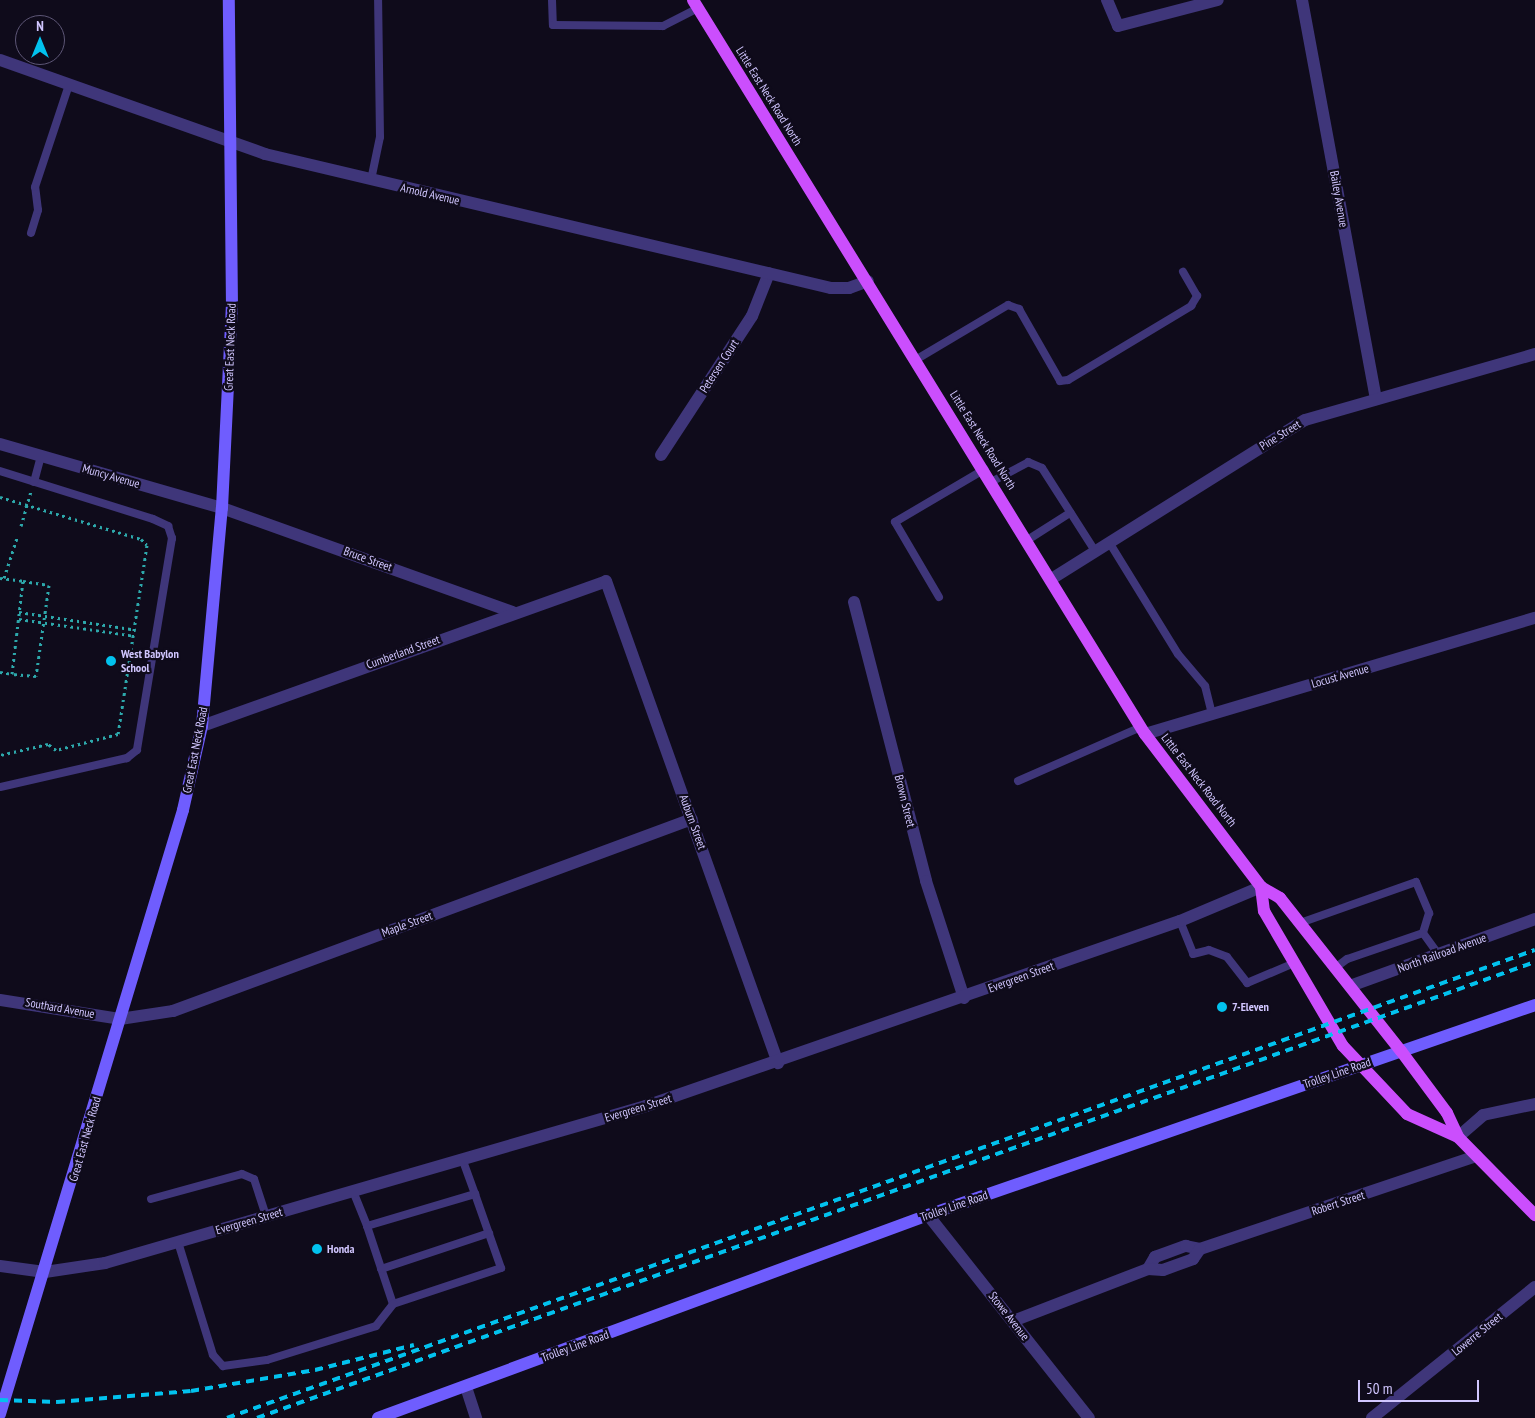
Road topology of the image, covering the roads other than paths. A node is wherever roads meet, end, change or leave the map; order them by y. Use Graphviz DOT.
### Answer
graph roads {
  1 [pos="229,0"];
  2 [pos="378,0"];
  3 [pos="552,0"];
  4 [pos="1107,0"];
  5 [pos="1218,0"];
  6 [pos="1302,0"];
  7 [pos="695,4"];
  8 [pos="0,60"];
  9 [pos="69,85"];
  10 [pos="233,143"];
  11 [pos="371,180"];
  12 [pos="31,233"];
  13 [pos="1184,272"];
  14 [pos="769,274"];
  15 [pos="868,281"];
  16 [pos="1535,354"];
  17 [pos="917,359"];
  18 [pos="1376,399"];
  19 [pos="0,444"];
  20 [pos="661,455"];
  21 [pos="41,456"];
  22 [pos="985,470"];
  23 [pos="0,472"];
  24 [pos="993,481"];
  25 [pos="34,482"];
  26 [pos="222,508"];
  27 [pos="1070,513"];
  28 [pos="1029,539"];
  29 [pos="1109,542"];
  30 [pos="1095,551"];
  31 [pos="1053,578"];
  32 [pos="606,581"];
  33 [pos="939,598"];
  34 [pos="854,602"];
  35 [pos="513,612"];
  36 [pos="1535,618"];
  37 [pos="1212,714"];
  38 [pos="202,726"];
  39 [pos="1143,730"];
  40 [pos="1018,781"];
  41 [pos="0,787"];
  42 [pos="692,818"];
  43 [pos="1261,887"];
  44 [pos="1535,919"];
  45 [pos="1180,921"];
  46 [pos="1300,923"];
  47 [pos="1423,933"];
  48 [pos="1438,954"];
  49 [pos="1292,964"];
  50 [pos="1335,968"];
  51 [pos="1350,986"];
  52 [pos="964,998"];
  53 [pos="0,1000"];
  54 [pos="1535,1005"];
  55 [pos="120,1019"];
  56 [pos="1401,1051"];
  57 [pos="778,1063"];
  58 [pos="1361,1065"];
  59 [pos="1535,1104"];
  60 [pos="1458,1137"];
  61 [pos="1477,1156"];
  62 [pos="462,1159"];
  63 [pos="353,1191"];
  64 [pos="475,1194"];
  65 [pos="151,1199"];
  66 [pos="928,1215"];
  67 [pos="1535,1215"];
  68 [pos="266,1216"];
  69 [pos="367,1226"];
  70 [pos="489,1233"];
  71 [pos="178,1242"];
  72 [pos="0,1266"];
  73 [pos="381,1269"];
  74 [pos="45,1272"];
  75 [pos="1535,1287"];
  76 [pos="393,1304"];
  77 [pos="1013,1321"];
  78 [pos="466,1387"];
  79 [pos="0,1414"];
  80 [pos="378,1418"];
  81 [pos="476,1418"];
  82 [pos="1089,1418"];
  83 [pos="1372,1418"];
  1 -- 10 [label="main road, Great East Neck Road"];
  2 -- 11 [label="lane"];
  3 -- 7 [label="lane"];
  4 -- 5 [label="street"];
  6 -- 18 [label="street, Bailey Avenue"];
  7 -- 15 [label="main road, Little East Neck Road North"];
  8 -- 9 [label="street, Arnold Avenue"];
  9 -- 10 [label="street, Arnold Avenue"];
  9 -- 12 [label="lane"];
  10 -- 11 [label="street, Arnold Avenue"];
  10 -- 26 [label="main road, Great East Neck Road"];
  11 -- 14 [label="street, Arnold Avenue"];
  13 -- 17 [label="lane"];
  14 -- 15 [label="street, Arnold Avenue"];
  14 -- 20 [label="street, Petersen Court"];
  15 -- 17 [label="main road, Little East Neck Road North"];
  16 -- 18 [label="street, Pine Street"];
  17 -- 22 [label="main road, Little East Neck Road North"];
  18 -- 29 [label="street, Pine Street"];
  19 -- 21 [label="street, Muncy Avenue"];
  21 -- 25 [label="lane"];
  21 -- 26 [label="street, Muncy Avenue"];
  22 -- 24 [label="main road, Little East Neck Road North"];
  22 -- 33 [label="lane"];
  23 -- 25 [label="lane"];
  24 -- 27 [label="lane"];
  24 -- 28 [label="main road, Little East Neck Road North"];
  25 -- 41 [label="lane"];
  26 -- 35 [label="street, Bruce Street"];
  26 -- 38 [label="main road, Great East Neck Road"];
  27 -- 28 [label="lane"];
  27 -- 30 [label="lane"];
  28 -- 31 [label="main road, Little East Neck Road North"];
  29 -- 30 [label="street, Pine Street"];
  29 -- 37 [label="lane"];
  30 -- 31 [label="street, Pine Street"];
  31 -- 39 [label="main road, Little East Neck Road North"];
  32 -- 35 [label="street, Cumberland Street"];
  32 -- 42 [label="street, Auburn Street"];
  34 -- 52 [label="street, Brown Street"];
  35 -- 38 [label="street, Cumberland Street"];
  36 -- 37 [label="street, Locust Avenue"];
  37 -- 39 [label="street, Locust Avenue"];
  38 -- 55 [label="main road, Great East Neck Road"];
  39 -- 40 [label="lane"];
  39 -- 43 [label="main road, Little East Neck Road North"];
  42 -- 55 [label="street, Maple Street"];
  42 -- 57 [label="street, Auburn Street"];
  43 -- 45 [label="street, Evergreen Street"];
  43 -- 46 [label="main road, Little East Neck Road North"];
  43 -- 49 [label="main road, Little East Neck Road North"];
  44 -- 48 [label="street, North Railroad Avenue"];
  45 -- 49 [label="lane"];
  45 -- 52 [label="street, Evergreen Street"];
  46 -- 47 [label="lane"];
  46 -- 50 [label="main road, Little East Neck Road North"];
  47 -- 48 [label="lane"];
  47 -- 50 [label="lane"];
  48 -- 51 [label="street, North Railroad Avenue"];
  49 -- 58 [label="main road, Little East Neck Road North"];
  50 -- 51 [label="main road, Little East Neck Road North"];
  51 -- 56 [label="main road, Little East Neck Road North"];
  52 -- 57 [label="street, Evergreen Street"];
  53 -- 55 [label="street, Southard Avenue"];
  54 -- 56 [label="main road, Trolley Line Road"];
  55 -- 74 [label="main road, Great East Neck Road"];
  56 -- 58 [label="main road, Trolley Line Road"];
  56 -- 60 [label="main road, Little East Neck Road North"];
  57 -- 62 [label="street, Evergreen Street"];
  58 -- 60 [label="main road, Little East Neck Road North"];
  58 -- 66 [label="main road, Trolley Line Road"];
  59 -- 60 [label="street"];
  60 -- 61 [label="main road, Little East Neck Road North"];
  61 -- 67 [label="main road, Little East Neck Road North"];
  61 -- 77 [label="street, Robert Street"];
  62 -- 63 [label="street, Evergreen Street"];
  62 -- 64 [label="lane"];
  63 -- 68 [label="street, Evergreen Street"];
  63 -- 69 [label="lane"];
  64 -- 69 [label="lane"];
  64 -- 70 [label="lane"];
  65 -- 68 [label="lane"];
  66 -- 77 [label="street, Stowe Avenue"];
  66 -- 78 [label="main road, Trolley Line Road"];
  68 -- 71 [label="street, Evergreen Street"];
  69 -- 73 [label="lane"];
  70 -- 73 [label="lane"];
  70 -- 76 [label="lane"];
  71 -- 74 [label="street, Evergreen Street"];
  71 -- 76 [label="lane"];
  72 -- 74 [label="street, Evergreen Street"];
  73 -- 76 [label="lane"];
  74 -- 79 [label="main road, Great East Neck Road"];
  75 -- 83 [label="street, Lowerre Street"];
  77 -- 82 [label="street, Stowe Avenue"];
  78 -- 80 [label="main road, Trolley Line Road"];
  78 -- 81 [label="street"];
}
